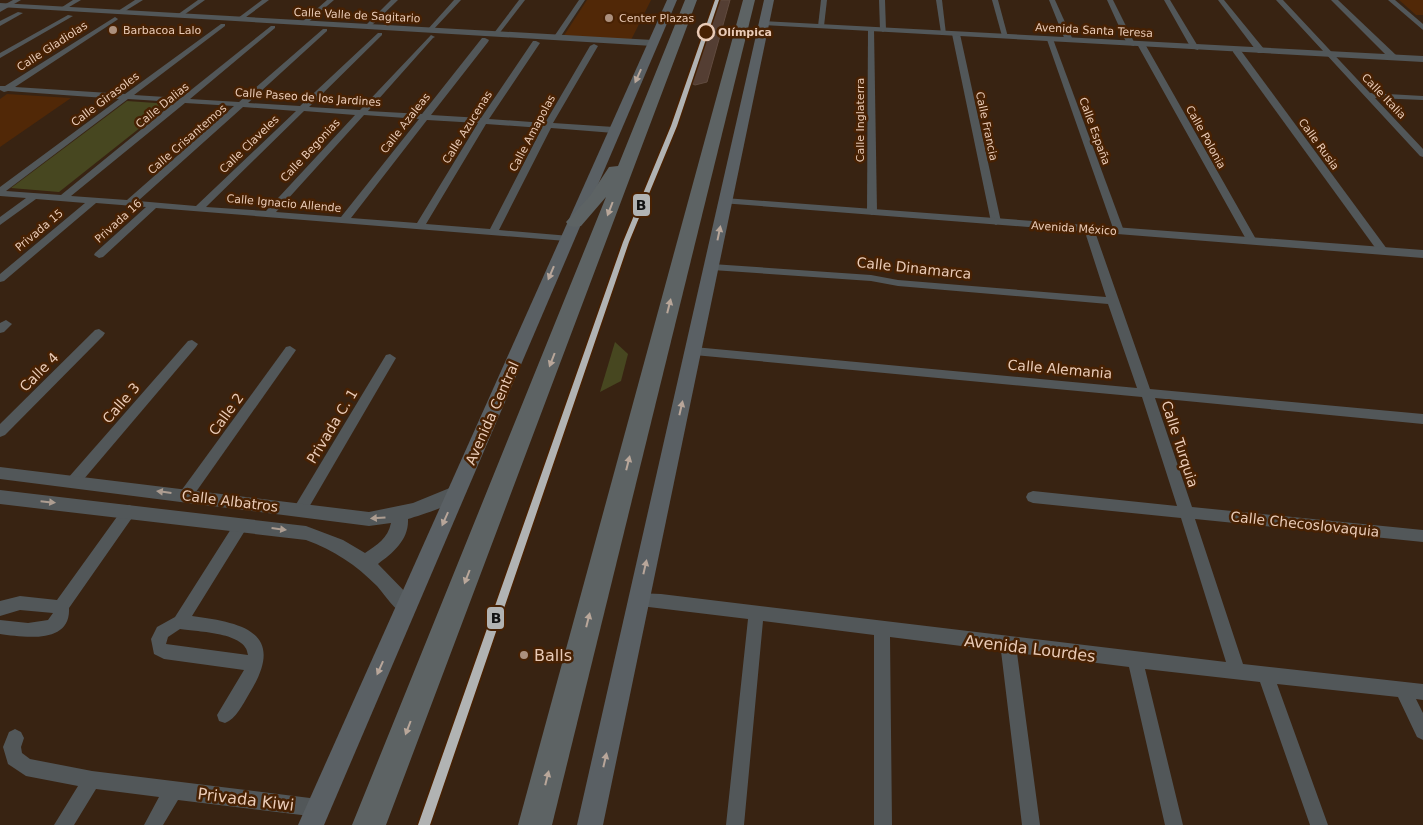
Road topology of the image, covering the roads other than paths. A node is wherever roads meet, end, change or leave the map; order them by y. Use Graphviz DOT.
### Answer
graph roads {
  1 [pos="18,0"];
  2 [pos="78,0"];
  3 [pos="140,0"];
  4 [pos="202,0"];
  5 [pos="266,0"];
  6 [pos="330,0"];
  7 [pos="395,0"];
  8 [pos="458,0"];
  9 [pos="522,0"];
  10 [pos="582,0"];
  11 [pos="672,0"];
  12 [pos="692,0"];
  13 [pos="749,0"];
  14 [pos="768,0"];
  15 [pos="824,0"];
  16 [pos="882,0"];
  17 [pos="939,0"];
  18 [pos="995,0"];
  19 [pos="1052,0"];
  20 [pos="1110,0"];
  21 [pos="1167,0"];
  22 [pos="1221,0"];
  23 [pos="1279,0"];
  24 [pos="1334,0"];
  25 [pos="1391,0"];
  26 [pos="2,8"];
  27 [pos="62,9"];
  28 [pos="20,13"];
  29 [pos="70,16"];
  30 [pos="118,16"];
  31 [pos="179,16"];
  32 [pos="240,19"];
  33 [pos="304,23"];
  34 [pos="763,23"];
  35 [pos="0,24"];
  36 [pos="223,25"];
  37 [pos="821,26"];
  38 [pos="273,27"];
  39 [pos="367,27"];
  40 [pos="1423,28"];
  41 [pos="872,29"];
  42 [pos="325,30"];
  43 [pos="883,30"];
  44 [pos="944,33"];
  45 [pos="380,34"];
  46 [pos="431,34"];
  47 [pos="496,34"];
  48 [pos="956,34"];
  49 [pos="1006,36"];
  50 [pos="557,38"];
  51 [pos="1049,39"];
  52 [pos="485,40"];
  53 [pos="1069,40"];
  54 [pos="536,43"];
  55 [pos="1131,44"];
  56 [pos="1141,44"];
  57 [pos="594,46"];
  58 [pos="651,46"];
  59 [pos="1195,48"];
  60 [pos="1236,50"];
  61 [pos="1261,51"];
  62 [pos="1328,54"];
  63 [pos="0,56"];
  64 [pos="1394,58"];
  65 [pos="1423,60"];
  66 [pos="2,90"];
  67 [pos="1367,95"];
  68 [pos="127,97"];
  69 [pos="1423,98"];
  70 [pos="185,101"];
  71 [pos="243,104"];
  72 [pos="302,108"];
  73 [pos="363,112"];
  74 [pos="424,116"];
  75 [pos="483,121"];
  76 [pos="548,126"];
  77 [pos="614,130"];
  78 [pos="1409,139"];
  79 [pos="1423,140"];
  80 [pos="636,144"];
  81 [pos="1423,154"];
  82 [pos="0,192"];
  83 [pos="34,196"];
  84 [pos="64,198"];
  85 [pos="94,200"];
  86 [pos="725,201"];
  87 [pos="130,203"];
  88 [pos="154,205"];
  89 [pos="198,209"];
  90 [pos="872,212"];
  91 [pos="269,214"];
  92 [pos="344,220"];
  93 [pos="0,222"];
  94 [pos="575,222"];
  95 [pos="996,222"];
  96 [pos="420,226"];
  97 [pos="1089,229"];
  98 [pos="1119,231"];
  99 [pos="493,232"];
  100 [pos="566,238"];
  101 [pos="1252,241"];
  102 [pos="1383,251"];
  103 [pos="1423,254"];
  104 [pos="99,256"];
  105 [pos="712,266"];
  106 [pos="0,279"];
  107 [pos="1113,301"];
  108 [pos="98,332"];
  109 [pos="192,344"];
  110 [pos="290,350"];
  111 [pos="694,351"];
  112 [pos="390,358"];
  113 [pos="1146,392"];
  114 [pos="1423,419"];
  115 [pos="0,432"];
  116 [pos="0,473"];
  117 [pos="73,482"];
  118 [pos="457,492"];
  119 [pos="186,495"];
  120 [pos="0,497"];
  121 [pos="1033,497"];
  122 [pos="300,510"];
  123 [pos="129,511"];
  124 [pos="1186,513"];
  125 [pos="399,515"];
  126 [pos="241,525"];
  127 [pos="1423,536"];
  128 [pos="365,563"];
  129 [pos="638,600"];
  130 [pos="407,607"];
  131 [pos="0,608"];
  132 [pos="60,608"];
  133 [pos="756,613"];
  134 [pos="180,622"];
  135 [pos="0,628"];
  136 [pos="882,629"];
  137 [pos="1008,645"];
  138 [pos="1135,660"];
  139 [pos="255,664"];
  140 [pos="1237,671"];
  141 [pos="1265,674"];
  142 [pos="1404,690"];
  143 [pos="1423,692"];
  144 [pos="225,715"];
  145 [pos="1423,731"];
  146 [pos="15,738"];
  147 [pos="92,780"];
  148 [pos="174,789"];
  149 [pos="315,817"];
  150 [pos="63,825"];
  151 [pos="153,825"];
  152 [pos="369,825"];
  153 [pos="535,825"];
  154 [pos="590,825"];
  155 [pos="735,825"];
  156 [pos="884,825"];
  157 [pos="1031,825"];
  158 [pos="1174,825"];
  159 [pos="1319,825"];
  1 -- 26 [label="street"];
  2 -- 27 [label="street"];
  3 -- 30 [label="street, Calle Gladiolas"];
  4 -- 31 [label="street"];
  5 -- 32 [label="street"];
  6 -- 33 [label="street"];
  7 -- 39 [label="street"];
  8 -- 46 [label="street, Calle Begonias"];
  9 -- 47 [label="street"];
  10 -- 50 [label="street"];
  11 -- 58 [label="main road, Avenida Central"];
  12 -- 80 [label="highway"];
  153 -- 13 [label="highway, one-way"];
  14 -- 34 [label="main road"];
  15 -- 37 [label="street"];
  16 -- 43 [label="street"];
  17 -- 44 [label="street"];
  18 -- 49 [label="street"];
  19 -- 53 [label="street"];
  20 -- 55 [label="street"];
  21 -- 59 [label="street"];
  22 -- 61 [label="street"];
  23 -- 62 [label="street, Calle Italia"];
  24 -- 64 [label="street"];
  25 -- 40 [label="street"];
  26 -- 27 [label="street, Calle Valle de Sagitario"];
  26 -- 28 [label="street, Calle Valle de Sagitario"];
  27 -- 30 [label="street, Calle Valle de Sagitario"];
  28 -- 29 [label="street, Calle Valle de Sagitario"];
  28 -- 35 [label="street"];
  29 -- 30 [label="street, Calle Valle de Sagitario"];
  29 -- 63 [label="street"];
  30 -- 31 [label="street, Calle Valle de Sagitario"];
  30 -- 36 [label="street, Calle Valle de Sagitario"];
  30 -- 66 [label="street, Calle Gladiolas"];
  31 -- 32 [label="street, Calle Valle de Sagitario"];
  32 -- 33 [label="street, Calle Valle de Sagitario"];
  33 -- 39 [label="street, Calle Valle de Sagitario"];
  34 -- 37 [label="street, Avenida Santa Teresa"];
  34 -- 86 [label="main road"];
  36 -- 38 [label="street, Calle Valle de Sagitario"];
  36 -- 68 [label="street, Calle Girasoles"];
  37 -- 41 [label="street, Avenida Santa Teresa"];
  38 -- 42 [label="street, Calle Valle de Sagitario"];
  38 -- 70 [label="street, Calle Dalias"];
  39 -- 46 [label="street, Calle Valle de Sagitario"];
  41 -- 43 [label="street, Avenida Santa Teresa"];
  41 -- 90 [label="street, Calle Inglaterra"];
  42 -- 45 [label="street, Calle Valle de Sagitario"];
  42 -- 71 [label="street, Calle Crisantemos"];
  43 -- 44 [label="street, Avenida Santa Teresa"];
  44 -- 48 [label="street, Avenida Santa Teresa"];
  45 -- 46 [label="street, Calle Valle de Sagitario"];
  45 -- 72 [label="street, Calle Claveles"];
  46 -- 47 [label="street, Calle Valle de Sagitario"];
  46 -- 52 [label="street, Calle Valle de Sagitario"];
  46 -- 73 [label="street, Calle Begonias"];
  47 -- 50 [label="street, Calle Valle de Sagitario"];
  48 -- 49 [label="street, Avenida Santa Teresa"];
  48 -- 95 [label="street, Calle Francia"];
  49 -- 51 [label="street, Avenida Santa Teresa"];
  50 -- 58 [label="street, Calle Valle de Sagitario"];
  51 -- 53 [label="street, Avenida Santa Teresa"];
  51 -- 98 [label="street, Calle España"];
  52 -- 54 [label="street, Calle Valle de Sagitario"];
  52 -- 74 [label="street, Calle Azaleas"];
  53 -- 55 [label="street, Avenida Santa Teresa"];
  54 -- 57 [label="street, Calle Valle de Sagitario"];
  54 -- 75 [label="street, Calle Azucenas"];
  55 -- 56 [label="street, Avenida Santa Teresa"];
  56 -- 59 [label="street, Avenida Santa Teresa"];
  56 -- 101 [label="street, Calle Polonia"];
  57 -- 58 [label="street, Calle Valle de Sagitario"];
  57 -- 76 [label="street, Calle Amapolas"];
  58 -- 77 [label="main road, Avenida Central, one-way"];
  59 -- 60 [label="street, Avenida Santa Teresa"];
  60 -- 61 [label="street, Avenida Santa Teresa"];
  60 -- 102 [label="street, Calle Rusia"];
  61 -- 62 [label="street, Avenida Santa Teresa"];
  62 -- 64 [label="street, Avenida Santa Teresa"];
  62 -- 67 [label="street, Calle Italia"];
  64 -- 65 [label="street, Avenida Santa Teresa"];
  66 -- 68 [label="street, Calle Paseo de los Jardines"];
  67 -- 69 [label="street"];
  67 -- 78 [label="street, Calle Italia"];
  68 -- 70 [label="street, Calle Paseo de los Jardines"];
  68 -- 82 [label="street, Calle Girasoles"];
  70 -- 71 [label="street, Calle Paseo de los Jardines"];
  70 -- 84 [label="street, Calle Dalias"];
  71 -- 72 [label="street, Calle Paseo de los Jardines"];
  71 -- 87 [label="street, Calle Crisantemos"];
  72 -- 73 [label="street, Calle Paseo de los Jardines"];
  72 -- 89 [label="street, Calle Claveles"];
  73 -- 74 [label="street, Calle Paseo de los Jardines"];
  73 -- 91 [label="street, Calle Begonias"];
  74 -- 75 [label="street, Calle Paseo de los Jardines"];
  74 -- 92 [label="street, Calle Azaleas"];
  75 -- 76 [label="street, Calle Paseo de los Jardines"];
  75 -- 96 [label="street, Calle Azucenas"];
  76 -- 77 [label="street, Calle Paseo de los Jardines"];
  76 -- 99 [label="street, Calle Amapolas"];
  77 -- 94 [label="main road, Avenida Central"];
  78 -- 79 [label="street"];
  78 -- 81 [label="street, Calle Italia"];
  80 -- 94 [label="highway"];
  80 -- 152 [label="highway, one-way"];
  82 -- 83 [label="street, Calle Ignacio Allende"];
  83 -- 84 [label="street, Calle Ignacio Allende"];
  83 -- 93 [label="street"];
  84 -- 85 [label="street, Calle Ignacio Allende"];
  85 -- 87 [label="street, Calle Ignacio Allende"];
  85 -- 106 [label="street, Privada 15"];
  86 -- 90 [label="street, Avenida México"];
  105 -- 86 [label="main road, one-way"];
  87 -- 88 [label="street, Calle Ignacio Allende"];
  88 -- 89 [label="street, Calle Ignacio Allende"];
  88 -- 104 [label="street, Privada 16"];
  89 -- 91 [label="street, Calle Ignacio Allende"];
  90 -- 95 [label="street, Avenida México"];
  91 -- 92 [label="street, Calle Ignacio Allende"];
  92 -- 96 [label="street, Calle Ignacio Allende"];
  94 -- 100 [label="main road, Avenida Central"];
  95 -- 97 [label="street, Avenida México"];
  96 -- 99 [label="street, Calle Ignacio Allende"];
  97 -- 98 [label="street, Avenida México"];
  97 -- 107 [label="street, Calle Turquia"];
  98 -- 101 [label="street, Avenida México"];
  99 -- 100 [label="street, Calle Ignacio Allende"];
  100 -- 118 [label="main road, Avenida Central, one-way"];
  101 -- 102 [label="street, Avenida México"];
  102 -- 103 [label="street, Avenida México"];
  105 -- 107 [label="street, Calle Dinamarca"];
  105 -- 111 [label="main road"];
  107 -- 113 [label="street, Calle Turquia"];
  108 -- 115 [label="street, Calle 4"];
  109 -- 117 [label="street, Calle 3"];
  110 -- 119 [label="street, Calle 2"];
  111 -- 113 [label="street, Calle Alemania"];
  129 -- 111 [label="main road, one-way"];
  112 -- 122 [label="street, Privada C. 1"];
  113 -- 114 [label="street, Calle Alemania"];
  113 -- 124 [label="street, Calle Turquia"];
  116 -- 117 [label="street, Calle Albatros"];
  119 -- 117 [label="street, Calle Albatros, one-way"];
  118 -- 125 [label="street, Calle Albatros"];
  118 -- 130 [label="main road, Avenida Central, one-way"];
  119 -- 122 [label="street, Calle Albatros"];
  120 -- 123 [label="street, Calle Albatros, one-way"];
  121 -- 124 [label="street, Calle Checoslovaquia"];
  125 -- 122 [label="street, Calle Albatros, one-way"];
  123 -- 126 [label="street, Calle Albatros"];
  123 -- 132 [label="street"];
  124 -- 127 [label="street, Calle Checoslovaquia"];
  124 -- 140 [label="street, Calle Turquia"];
  125 -- 128 [label="street"];
  126 -- 128 [label="street, Calle Albatros, one-way"];
  126 -- 134 [label="street"];
  128 -- 130 [label="street, Calle Albatros"];
  129 -- 133 [label="street, Avenida Lourdes"];
  154 -- 129 [label="main road, one-way"];
  130 -- 149 [label="main road, Avenida Central, one-way"];
  131 -- 132 [label="street"];
  132 -- 135 [label="street"];
  133 -- 136 [label="street, Avenida Lourdes"];
  133 -- 155 [label="street"];
  134 -- 139 [label="street"];
  134 -- 139 [label="street"];
  136 -- 137 [label="street, Avenida Lourdes"];
  136 -- 156 [label="street"];
  137 -- 138 [label="street, Avenida Lourdes"];
  137 -- 157 [label="street"];
  138 -- 140 [label="street, Avenida Lourdes"];
  138 -- 158 [label="street"];
  139 -- 144 [label="street"];
  140 -- 141 [label="street, Avenida Lourdes"];
  141 -- 142 [label="street, Avenida Lourdes"];
  141 -- 159 [label="street"];
  142 -- 143 [label="street, Avenida Lourdes"];
  142 -- 145 [label="street"];
  146 -- 147 [label="street, Privada Kiwi"];
  147 -- 148 [label="street, Privada Kiwi"];
  147 -- 150 [label="street"];
  148 -- 149 [label="street, Privada Kiwi"];
  148 -- 151 [label="street"];
}
